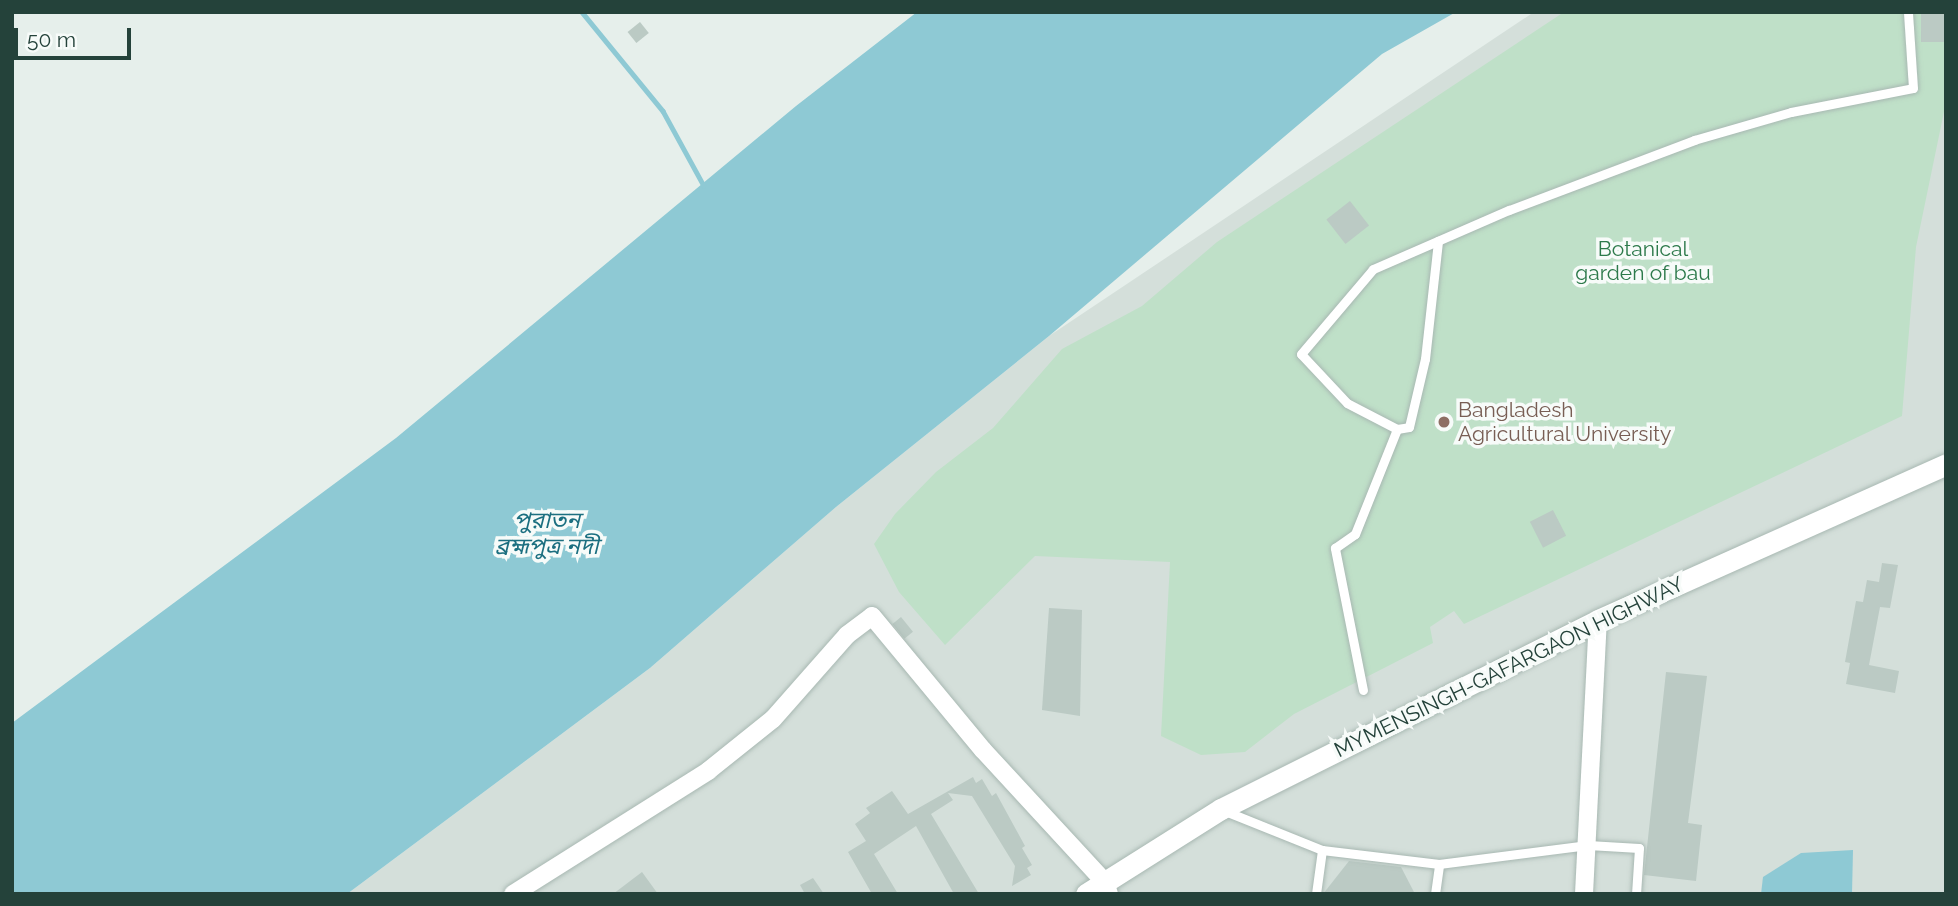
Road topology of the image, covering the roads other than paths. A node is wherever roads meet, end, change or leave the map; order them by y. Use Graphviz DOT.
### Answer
graph roads {
  1 [pos="1908,12"];
  2 [pos="1438,241"];
  3 [pos="1397,429"];
  4 [pos="1946,464"];
  5 [pos="1598,620"];
  6 [pos="1363,690"];
  7 [pos="1221,809"];
  8 [pos="1588,845"];
  9 [pos="1322,850"];
  10 [pos="1439,864"];
  11 [pos="1107,888"];
  12 [pos="513,894"];
  13 [pos="1086,894"];
  14 [pos="1316,894"];
  15 [pos="1435,894"];
  16 [pos="1584,894"];
  17 [pos="1636,894"];
  1 -- 2 [label="lane"];
  2 -- 3 [label="lane"];
  2 -- 3 [label="lane"];
  3 -- 6 [label="lane"];
  4 -- 5 [label="main road, MYMENSINGH-GAFARGAON HIGHWAY"];
  5 -- 7 [label="main road, MYMENSINGH-GAFARGAON HIGHWAY"];
  5 -- 8 [label="street"];
  7 -- 9 [label="lane"];
  7 -- 11 [label="main road, MYMENSINGH-GAFARGAON HIGHWAY"];
  8 -- 10 [label="lane"];
  8 -- 16 [label="street"];
  8 -- 17 [label="lane"];
  9 -- 10 [label="lane"];
  9 -- 14 [label="lane"];
  10 -- 15 [label="lane"];
  11 -- 12 [label="street"];
  11 -- 13 [label="main road, MYMENSINGH-GAFARGAON HIGHWAY"];
}
